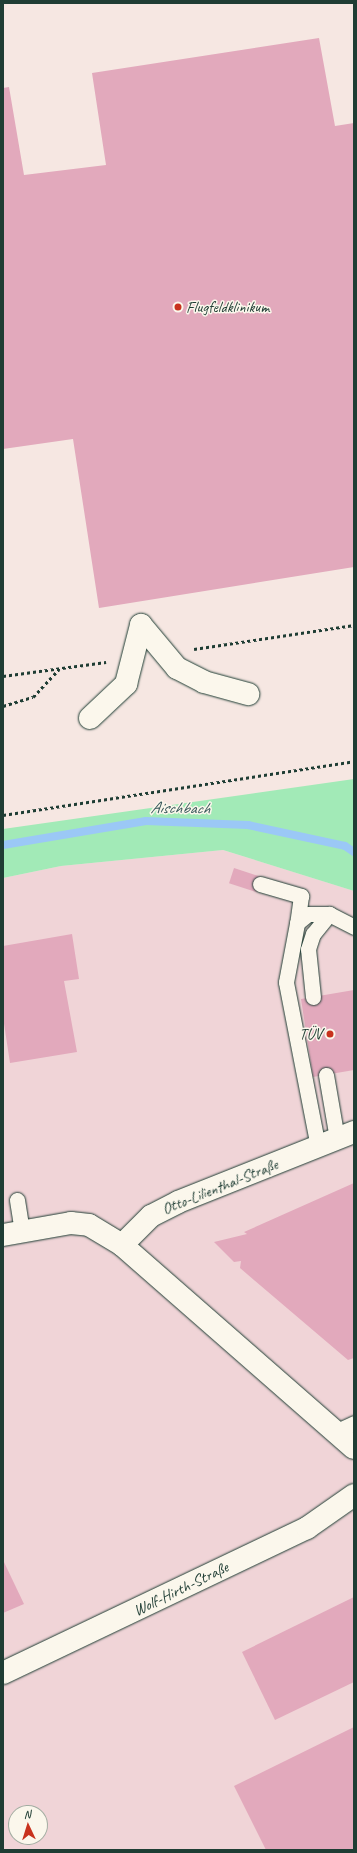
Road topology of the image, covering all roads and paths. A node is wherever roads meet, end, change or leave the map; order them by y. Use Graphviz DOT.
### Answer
graph roads {
  1 [pos="60,669"];
  2 [pos="248,694"];
  3 [pos="3,706"];
  4 [pos="90,718"];
  5 [pos="354,761"];
  6 [pos="3,815"];
  7 [pos="260,884"];
  8 [pos="329,914"];
  9 [pos="297,923"];
  10 [pos="354,928"];
  11 [pos="313,997"];
  12 [pos="326,1075"];
  13 [pos="336,1139"];
  14 [pos="17,1200"];
  15 [pos="13,1233"];
  16 [pos="122,1245"];
  17 [pos="354,1423"];
  18 [pos="335,1432"];
  19 [pos="354,1448"];
  20 [pos="354,1495"];
  21 [pos="3,1674"];
  1 -- 3 [label="path"];
  2 -- 4 [label="street"];
  5 -- 6 [label="path"];
  7 -- 9 [label="lane"];
  8 -- 9 [label="lane"];
  8 -- 10 [label="lane"];
  8 -- 11 [label="lane"];
  9 -- 13 [label="lane"];
  12 -- 13 [label="lane"];
  13 -- 16 [label="street, Otto-Lilienthal-Straße"];
  14 -- 15 [label="lane"];
  15 -- 16 [label="street"];
  16 -- 18 [label="street"];
  17 -- 18 [label="lane"];
  18 -- 19 [label="street"];
  20 -- 21 [label="street, Wolf-Hirth-Straße"];
}
